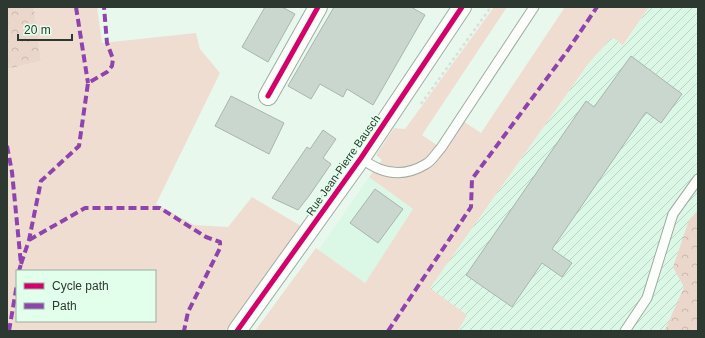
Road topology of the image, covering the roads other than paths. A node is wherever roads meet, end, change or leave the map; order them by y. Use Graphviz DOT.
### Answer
graph roads {
  1 [pos="318,7"];
  2 [pos="462,7"];
  3 [pos="534,7"];
  4 [pos="268,96"];
  5 [pos="361,158"];
  6 [pos="698,179"];
  7 [pos="237,331"];
  8 [pos="624,331"];
  1 -- 4 [label="street"];
  2 -- 5 [label="street, Rue Jean-Pierre Bausch"];
  3 -- 5 [label="lane"];
  5 -- 7 [label="street, Rue Jean-Pierre Bausch"];
  6 -- 8 [label="lane"];
}
